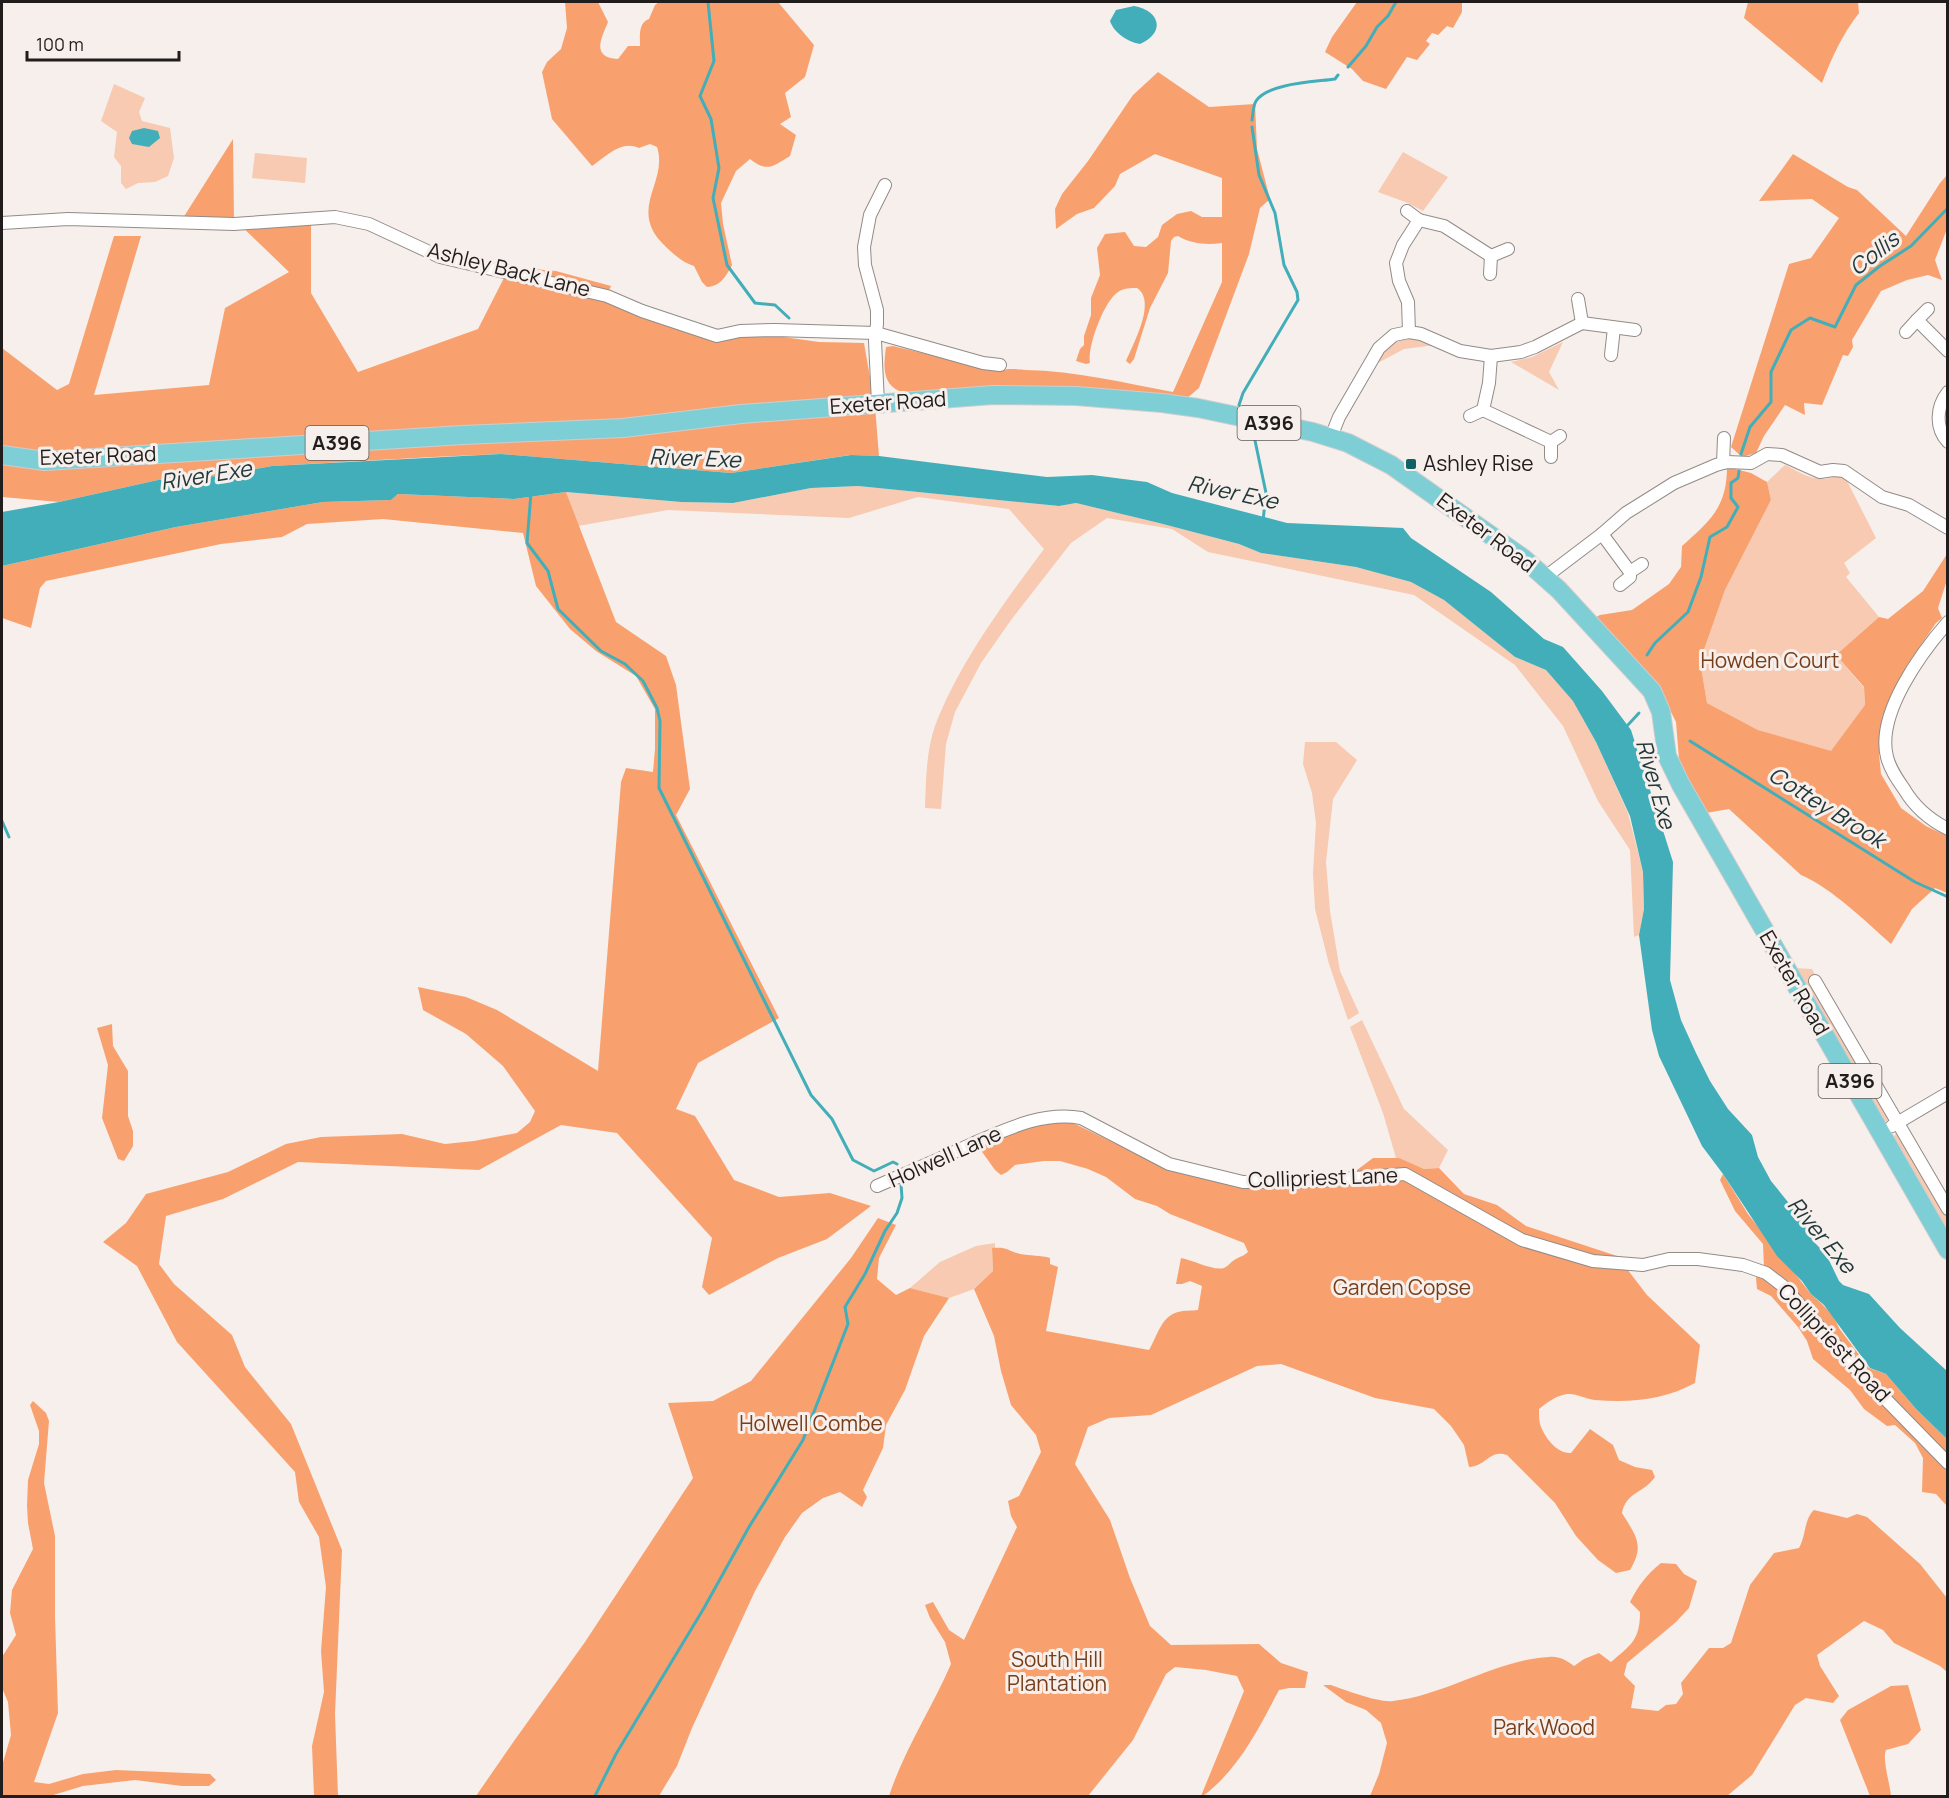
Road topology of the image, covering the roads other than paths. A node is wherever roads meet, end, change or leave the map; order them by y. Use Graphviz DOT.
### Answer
graph roads {
  1 [pos="885,185"];
  2 [pos="1407,211"];
  3 [pos="1419,220"];
  4 [pos="2,223"];
  5 [pos="1508,249"];
  6 [pos="1491,256"];
  7 [pos="1490,274"];
  8 [pos="1578,299"];
  9 [pos="1928,309"];
  10 [pos="1917,320"];
  11 [pos="1582,323"];
  12 [pos="1614,328"];
  13 [pos="1635,330"];
  14 [pos="1409,332"];
  15 [pos="1906,332"];
  16 [pos="876,333"];
  17 [pos="1947,351"];
  18 [pos="1611,355"];
  19 [pos="1491,356"];
  20 [pos="1000,364"];
  21 [pos="1947,392"];
  22 [pos="878,403"];
  23 [pos="1483,410"];
  24 [pos="1470,416"];
  25 [pos="1331,437"];
  26 [pos="1724,438"];
  27 [pos="1947,442"];
  28 [pos="2,455"];
  29 [pos="1551,457"];
  30 [pos="1724,463"];
  31 [pos="1947,528"];
  32 [pos="1602,534"];
  33 [pos="1642,564"];
  34 [pos="1630,572"];
  35 [pos="1544,578"];
  36 [pos="1620,585"];
  37 [pos="1947,622"];
  38 [pos="1947,829"];
  39 [pos="1815,981"];
  40 [pos="1947,1093"];
  41 [pos="1897,1124"];
  42 [pos="1012,1127"];
  43 [pos="1881,1134"];
  44 [pos="877,1186"];
  45 [pos="1947,1209"];
  46 [pos="1947,1250"];
  47 [pos="1593,1261"];
  48 [pos="1947,1463"];
  1 -- 16 [label="street"];
  2 -- 3 [label="street"];
  3 -- 6 [label="street"];
  3 -- 14 [label="street"];
  4 -- 16 [label="street, Ashley Back Lane"];
  5 -- 6 [label="street"];
  6 -- 7 [label="street"];
  8 -- 11 [label="street"];
  9 -- 10 [label="street"];
  10 -- 15 [label="street"];
  10 -- 17 [label="street"];
  11 -- 12 [label="street"];
  11 -- 19 [label="street"];
  12 -- 13 [label="street"];
  12 -- 18 [label="street"];
  14 -- 19 [label="street"];
  14 -- 25 [label="street"];
  16 -- 20 [label="street"];
  16 -- 22 [label="street"];
  19 -- 23 [label="street"];
  21 -- 27 [label="street"];
  22 -- 25 [label="main road, Exeter Road / A396"];
  22 -- 28 [label="main road, Exeter Road / A396"];
  23 -- 24 [label="street"];
  23 -- 29 [label="street"];
  25 -- 35 [label="main road, Exeter Road / A396"];
  26 -- 30 [label="street"];
  30 -- 31 [label="street"];
  30 -- 32 [label="street"];
  32 -- 34 [label="street"];
  32 -- 35 [label="street"];
  33 -- 34 [label="street"];
  34 -- 36 [label="street"];
  35 -- 43 [label="main road, Exeter Road / A396"];
  37 -- 38 [label="street"];
  39 -- 41 [label="street"];
  40 -- 41 [label="street"];
  41 -- 43 [label="street"];
  41 -- 45 [label="street"];
  42 -- 44 [label="street, Holwell Lane"];
  42 -- 47 [label="street, Collipriest Lane"];
  43 -- 46 [label="main road, Exeter Road / A396"];
  47 -- 48 [label="street, Collipriest Road"];
}
